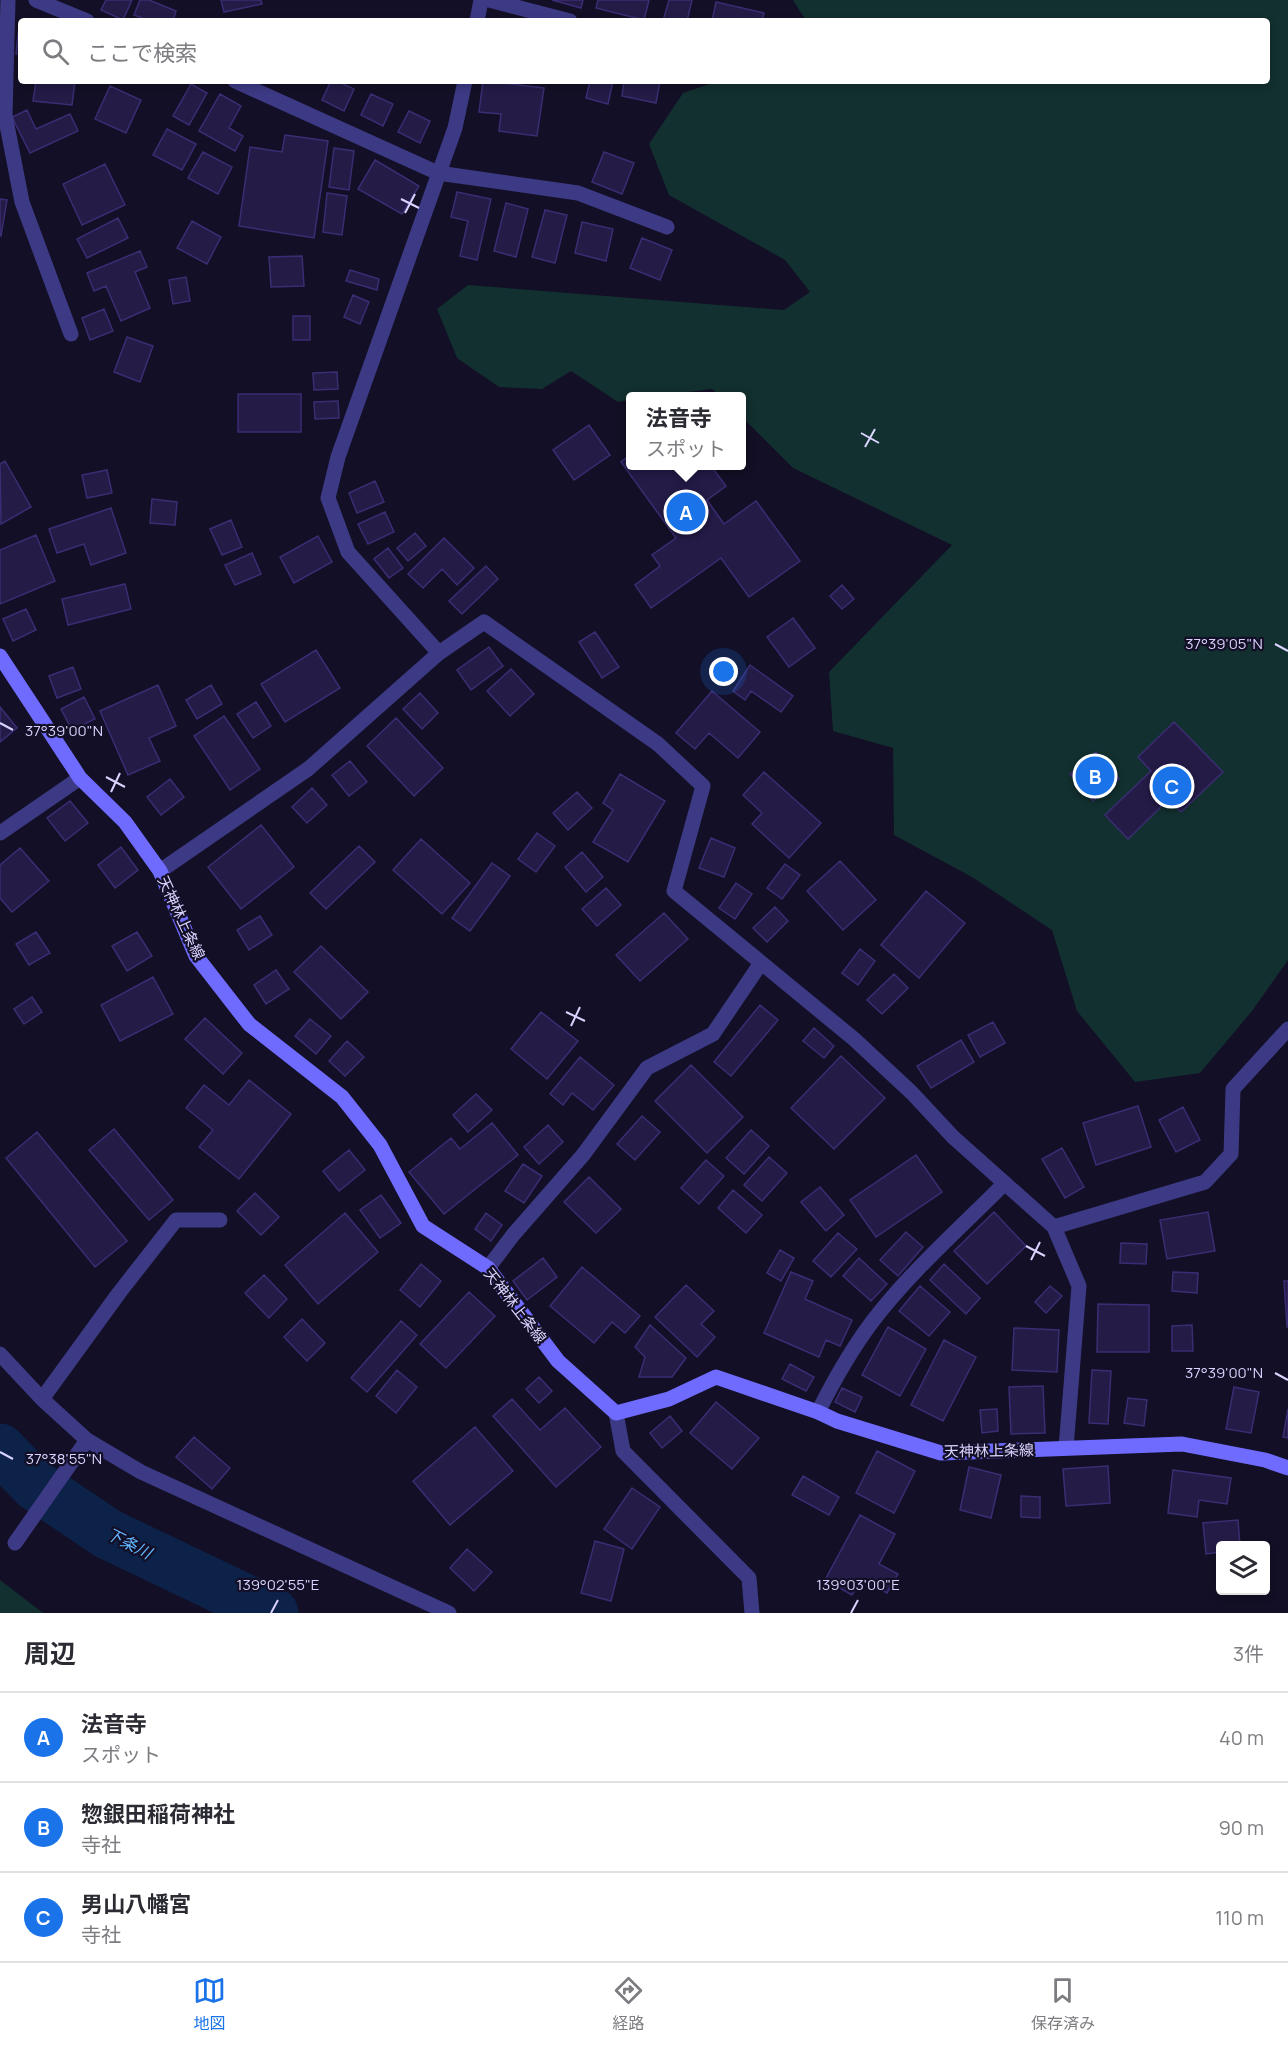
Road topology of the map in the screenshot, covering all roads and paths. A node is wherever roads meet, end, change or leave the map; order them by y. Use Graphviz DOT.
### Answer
graph roads {
  1 [pos="8,0"];
  2 [pos="39,0"];
  3 [pos="481,0"];
  4 [pos="489,0"];
  5 [pos="80,18"];
  6 [pos="478,18"];
  7 [pos="558,18"];
  8 [pos="242,84"];
  9 [pos="464,84"];
  10 [pos="438,173"];
  11 [pos="667,227"];
  12 [pos="71,334"];
  13 [pos="439,653"];
  14 [pos="0,656"];
  15 [pos="80,778"];
  16 [pos="0,833"];
  17 [pos="160,871"];
  18 [pos="761,963"];
  19 [pos="1288,1029"];
  20 [pos="1005,1184"];
  21 [pos="220,1220"];
  22 [pos="1054,1227"];
  23 [pos="488,1268"];
  24 [pos="0,1354"];
  25 [pos="42,1399"];
  26 [pos="818,1412"];
  27 [pos="616,1413"];
  28 [pos="87,1440"];
  29 [pos="1066,1448"];
  30 [pos="1288,1468"];
  31 [pos="15,1542"];
  32 [pos="449,1613"];
  33 [pos="752,1613"];
  1 -- 12 [label="street"];
  2 -- 5 [label="street"];
  3 -- 6 [label="street"];
  4 -- 7 [label="street"];
  8 -- 10 [label="street"];
  9 -- 10 [label="street"];
  10 -- 11 [label="street"];
  10 -- 13 [label="street"];
  13 -- 17 [label="street"];
  13 -- 18 [label="street"];
  14 -- 15 [label="main road, 天神林上条線"];
  15 -- 16 [label="street"];
  15 -- 17 [label="main road, 天神林上条線"];
  17 -- 23 [label="main road, 天神林上条線"];
  18 -- 20 [label="street"];
  18 -- 23 [label="street"];
  19 -- 22 [label="street"];
  20 -- 22 [label="street"];
  20 -- 26 [label="street"];
  21 -- 25 [label="street"];
  22 -- 29 [label="street"];
  23 -- 27 [label="main road, 天神林上条線"];
  24 -- 25 [label="street"];
  25 -- 28 [label="street"];
  26 -- 27 [label="main road, 天神林上条線"];
  26 -- 29 [label="main road, 天神林上条線"];
  27 -- 33 [label="street"];
  28 -- 31 [label="street"];
  28 -- 32 [label="street"];
  29 -- 30 [label="main road, 天神林上条線"];
}
